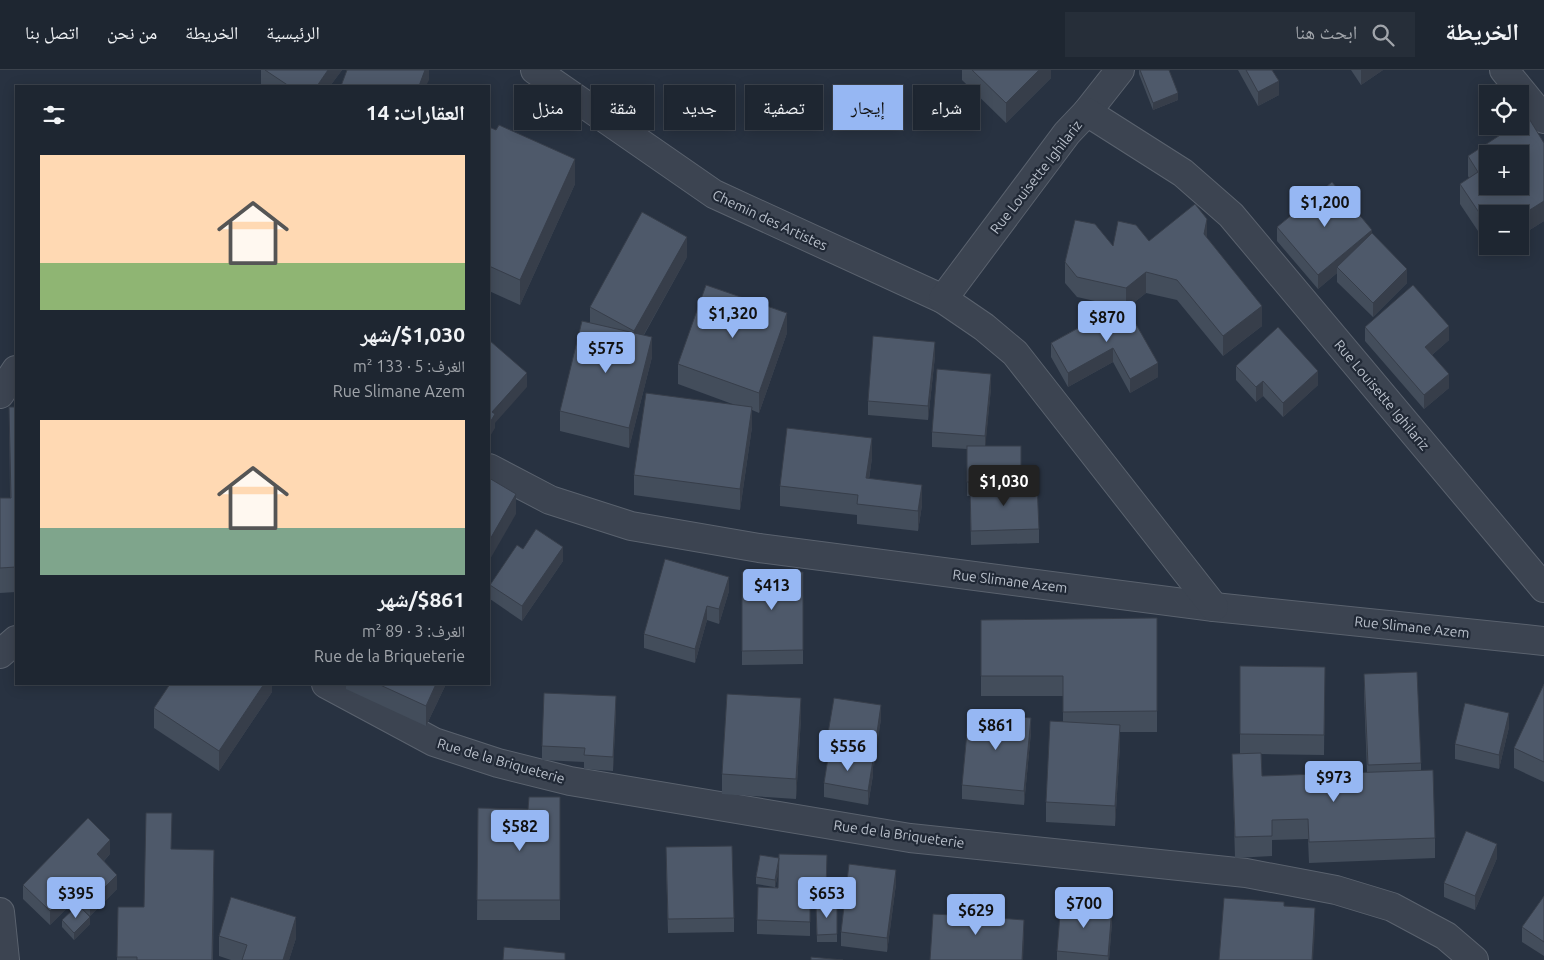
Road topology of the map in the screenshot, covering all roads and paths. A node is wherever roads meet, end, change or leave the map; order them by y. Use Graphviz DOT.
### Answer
graph roads {
  1 [pos="535,70"];
  2 [pos="1120,70"];
  3 [pos="1504,70"];
  4 [pos="1087,112"];
  5 [pos="1544,119"];
  6 [pos="943,299"];
  7 [pos="15,372"];
  8 [pos="0,394"];
  9 [pos="490,469"];
  10 [pos="1544,588"];
  11 [pos="1214,608"];
  12 [pos="15,641"];
  13 [pos="1544,641"];
  14 [pos="0,654"];
  15 [pos="328,685"];
  16 [pos="0,912"];
  17 [pos="5,960"];
  18 [pos="1474,960"];
  1 -- 6 [label="street, Chemin des Artistes"];
  2 -- 4 [label="street"];
  3 -- 5 [label="street"];
  4 -- 6 [label="street, Rue Louisette Ighilariz"];
  4 -- 10 [label="street, Rue Louisette Ighilariz"];
  6 -- 11 [label="street"];
  7 -- 8 [label="street"];
  9 -- 11 [label="street, Rue Slimane Azem"];
  11 -- 13 [label="street, Rue Slimane Azem"];
  12 -- 14 [label="street"];
  15 -- 18 [label="street, Rue de la Briqueterie"];
  16 -- 17 [label="street"];
}
